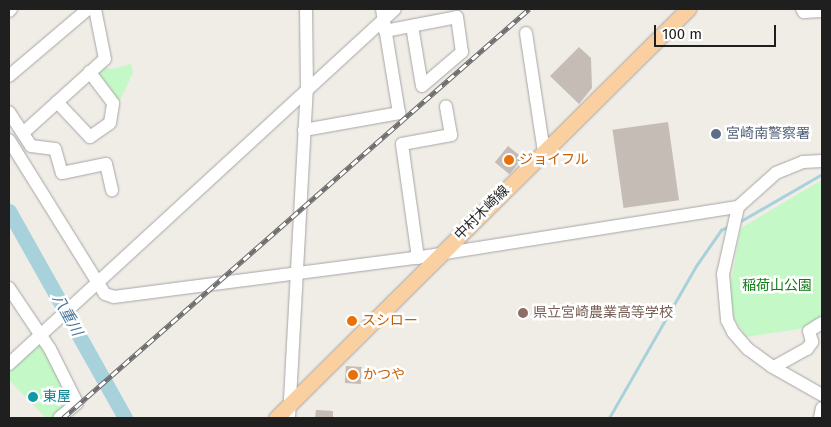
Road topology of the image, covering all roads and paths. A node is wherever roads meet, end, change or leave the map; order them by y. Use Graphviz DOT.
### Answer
graph roads {
  1 [pos="88,9"];
  2 [pos="95,9"];
  3 [pos="306,9"];
  4 [pos="395,9"];
  5 [pos="688,9"];
  6 [pos="802,9"];
  7 [pos="822,10"];
  8 [pos="384,20"];
  9 [pos="412,26"];
  10 [pos="526,33"];
  11 [pos="90,72"];
  12 [pos="9,76"];
  13 [pos="306,90"];
  14 [pos="57,102"];
  15 [pos="446,106"];
  16 [pos="9,112"];
  17 [pos="304,130"];
  18 [pos="23,133"];
  19 [pos="9,140"];
  20 [pos="544,152"];
  21 [pos="822,161"];
  22 [pos="112,190"];
  23 [pos="738,207"];
  24 [pos="441,254"];
  25 [pos="418,258"];
  26 [pos="298,272"];
  27 [pos="97,285"];
  28 [pos="9,288"];
  29 [pos="822,323"];
  30 [pos="42,333"];
  31 [pos="9,364"];
  32 [pos="774,367"];
  33 [pos="822,395"];
  34 [pos="822,408"];
  35 [pos="290,411"];
  36 [pos="59,418"];
  37 [pos="276,418"];
  38 [pos="820,418"];
  1 -- 12 [label="street"];
  2 -- 11 [label="street"];
  3 -- 13 [label="street"];
  4 -- 8 [label="street"];
  5 -- 20 [label="main road, 中村木崎線"];
  6 -- 7 [label="street"];
  8 -- 9 [label="street"];
  8 -- 13 [label="street"];
  8 -- 17 [label="street"];
  9 -- 9 [label="street"];
  10 -- 20 [label="street"];
  11 -- 14 [label="street"];
  11 -- 14 [label="street"];
  13 -- 17 [label="street"];
  13 -- 27 [label="street"];
  14 -- 18 [label="street"];
  15 -- 25 [label="street"];
  16 -- 18 [label="street"];
  17 -- 26 [label="street"];
  18 -- 22 [label="street"];
  19 -- 27 [label="street"];
  20 -- 24 [label="main road, 中村木崎線"];
  21 -- 23 [label="street"];
  23 -- 24 [label="street"];
  23 -- 32 [label="street"];
  24 -- 25 [label="street"];
  24 -- 35 [label="main road, 中村木崎線"];
  25 -- 26 [label="street"];
  26 -- 27 [label="street"];
  26 -- 35 [label="street"];
  27 -- 30 [label="street"];
  28 -- 30 [label="street"];
  29 -- 32 [label="street"];
  30 -- 31 [label="street"];
  30 -- 36 [label="street"];
  32 -- 33 [label="street"];
  34 -- 38 [label="street"];
  35 -- 37 [label="main road, 中村木崎線"];
}
